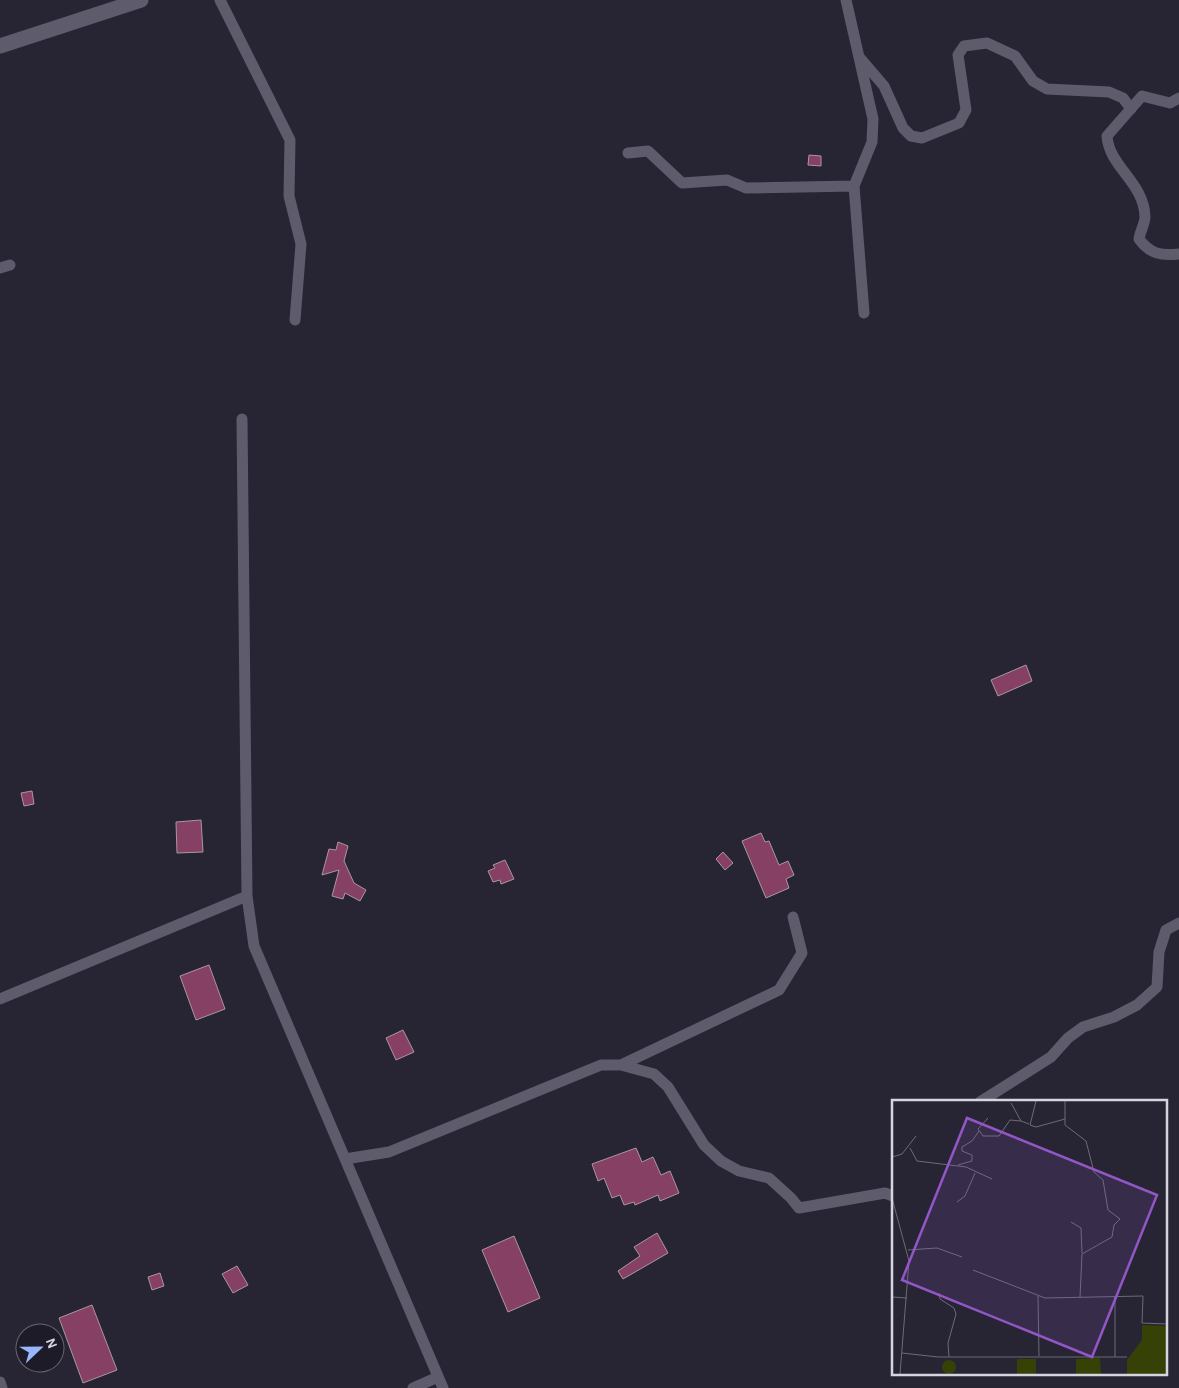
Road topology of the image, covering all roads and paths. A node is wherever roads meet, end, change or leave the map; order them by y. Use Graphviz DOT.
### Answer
graph roads {
  1 [pos="141,0"];
  2 [pos="220,0"];
  3 [pos="846,0"];
  4 [pos="0,46"];
  5 [pos="860,58"];
  6 [pos="1179,98"];
  7 [pos="1131,109"];
  8 [pos="628,153"];
  9 [pos="854,186"];
  10 [pos="1179,254"];
  11 [pos="864,313"];
  12 [pos="295,320"];
  13 [pos="242,419"];
  14 [pos="247,896"];
  15 [pos="792,917"];
  16 [pos="1179,923"];
  17 [pos="0,999"];
  18 [pos="621,1065"];
  19 [pos="983,1100"];
  20 [pos="345,1159"];
  21 [pos="892,1196"];
  22 [pos="0,1382"];
  23 [pos="441,1383"];
  24 [pos="2,1388"];
  25 [pos="412,1388"];
  1 -- 4 [label="street"];
  2 -- 12 [label="street"];
  3 -- 5 [label="street"];
  5 -- 7 [label="street"];
  5 -- 9 [label="street"];
  6 -- 7 [label="street"];
  7 -- 10 [label="street"];
  8 -- 9 [label="street"];
  9 -- 11 [label="street"];
  13 -- 14 [label="street"];
  14 -- 17 [label="street"];
  14 -- 20 [label="street"];
  15 -- 18 [label="street"];
  16 -- 19 [label="street"];
  18 -- 20 [label="street"];
  18 -- 21 [label="street"];
  20 -- 23 [label="street"];
  22 -- 24 [label="street"];
  23 -- 25 [label="street"];
}
